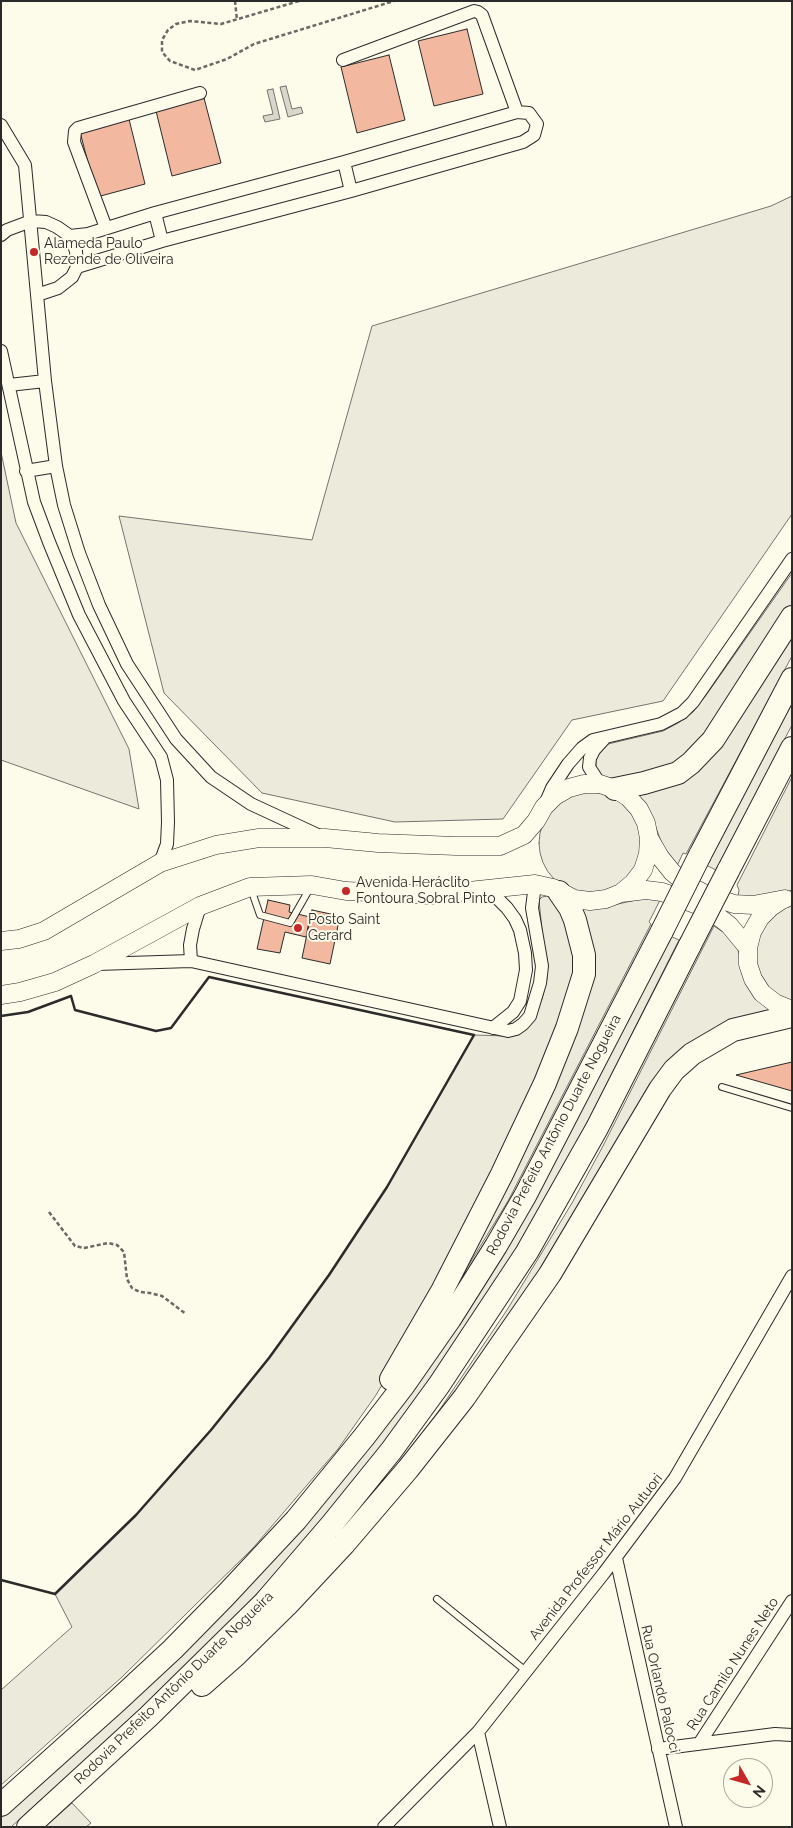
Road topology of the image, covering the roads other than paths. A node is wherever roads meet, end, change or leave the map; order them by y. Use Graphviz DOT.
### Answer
graph roads {
  1 [pos="342,60"];
  2 [pos="200,93"];
  3 [pos="517,112"];
  4 [pos="1,125"];
  5 [pos="1,147"];
  6 [pos="19,154"];
  7 [pos="344,162"];
  8 [pos="351,191"];
  9 [pos="155,213"];
  10 [pos="31,221"];
  11 [pos="106,228"];
  12 [pos="1,235"];
  13 [pos="70,236"];
  14 [pos="162,242"];
  15 [pos="77,267"];
  16 [pos="37,296"];
  17 [pos="1,351"];
  18 [pos="45,381"];
  19 [pos="9,385"];
  20 [pos="56,466"];
  21 [pos="26,471"];
  22 [pos="792,559"];
  23 [pos="792,617"];
  24 [pos="792,679"];
  25 [pos="606,738"];
  26 [pos="792,748"];
  27 [pos="607,787"];
  28 [pos="540,814"];
  29 [pos="325,838"];
  30 [pos="649,838"];
  31 [pos="160,864"];
  32 [pos="535,884"];
  33 [pos="312,885"];
  34 [pos="250,888"];
  35 [pos="489,890"];
  36 [pos="556,890"];
  37 [pos="621,893"];
  38 [pos="788,898"];
  39 [pos="200,906"];
  40 [pos="1,942"];
  41 [pos="748,948"];
  42 [pos="191,961"];
  43 [pos="94,964"];
  44 [pos="1,995"];
  45 [pos="792,1010"];
  46 [pos="792,1016"];
  47 [pos="493,1028"];
  48 [pos="722,1087"];
  49 [pos="792,1108"];
  50 [pos="792,1276"];
  51 [pos="787,1294"];
  52 [pos="296,1520"];
  53 [pos="616,1558"];
  54 [pos="437,1599"];
  55 [pos="792,1601"];
  56 [pos="526,1671"];
  57 [pos="478,1732"];
  58 [pos="792,1735"];
  59 [pos="699,1744"];
  60 [pos="658,1749"];
  61 [pos="68,1791"];
  62 [pos="1,1805"];
  63 [pos="28,1827"];
  64 [pos="384,1827"];
  65 [pos="500,1827"];
  66 [pos="676,1827"];
  1 -- 3 [label="street"];
  2 -- 11 [label="street"];
  3 -- 7 [label="street"];
  3 -- 8 [label="street"];
  4 -- 6 [label="street"];
  5 -- 6 [label="street"];
  6 -- 10 [label="street"];
  7 -- 8 [label="street"];
  7 -- 9 [label="street"];
  8 -- 14 [label="street"];
  9 -- 11 [label="street"];
  9 -- 14 [label="street"];
  10 -- 12 [label="street"];
  10 -- 13 [label="street"];
  10 -- 16 [label="street"];
  11 -- 13 [label="street"];
  13 -- 15 [label="street"];
  14 -- 15 [label="street"];
  15 -- 16 [label="street"];
  16 -- 18 [label="street"];
  17 -- 19 [label="street"];
  18 -- 19 [label="street"];
  18 -- 20 [label="street"];
  19 -- 21 [label="street"];
  20 -- 21 [label="street"];
  20 -- 29 [label="street"];
  21 -- 31 [label="street"];
  22 -- 25 [label="street"];
  23 -- 27 [label="highway"];
  24 -- 52 [label="highway, Rodovia Prefeito Antônio Duarte Nogueira, bridge"];
  25 -- 27 [label="street"];
  25 -- 28 [label="street"];
  26 -- 61 [label="highway, Rodovia Prefeito Antônio Duarte Nogueira, bridge"];
  27 -- 28 [label="street"];
  27 -- 30 [label="street"];
  28 -- 29 [label="street"];
  29 -- 31 [label="street"];
  30 -- 37 [label="street"];
  30 -- 38 [label="street"];
  31 -- 40 [label="street"];
  32 -- 35 [label="street"];
  32 -- 36 [label="street"];
  32 -- 47 [label="street"];
  33 -- 34 [label="street"];
  33 -- 34 [label="lane"];
  33 -- 35 [label="street"];
  34 -- 39 [label="street"];
  35 -- 47 [label="street"];
  36 -- 37 [label="street"];
  36 -- 52 [label="highway"];
  37 -- 41 [label="street"];
  38 -- 41 [label="street"];
  39 -- 42 [label="street"];
  39 -- 43 [label="street"];
  41 -- 45 [label="street"];
  42 -- 43 [label="street"];
  42 -- 47 [label="street"];
  43 -- 44 [label="street"];
  46 -- 61 [label="highway"];
  48 -- 49 [label="lane"];
  50 -- 51 [label="street, Avenida Professor Mário Autuori"];
  51 -- 53 [label="street, Avenida Professor Mário Autuori"];
  52 -- 62 [label="highway, Rodovia Prefeito Antônio Duarte Nogueira"];
  53 -- 56 [label="street, Avenida Professor Mário Autuori"];
  53 -- 60 [label="street, Rua Orlando Palocci"];
  54 -- 56 [label="lane"];
  55 -- 59 [label="street, Rua Camilo Nunes Neto"];
  56 -- 57 [label="street, Avenida Professor Mário Autuori"];
  57 -- 64 [label="street, Avenida Professor Mário Autuori"];
  57 -- 65 [label="street"];
  58 -- 59 [label="street"];
  59 -- 60 [label="street"];
  60 -- 66 [label="street, Rua Orlando Palocci"];
  61 -- 63 [label="highway, Rodovia Prefeito Antônio Duarte Nogueira"];
}
